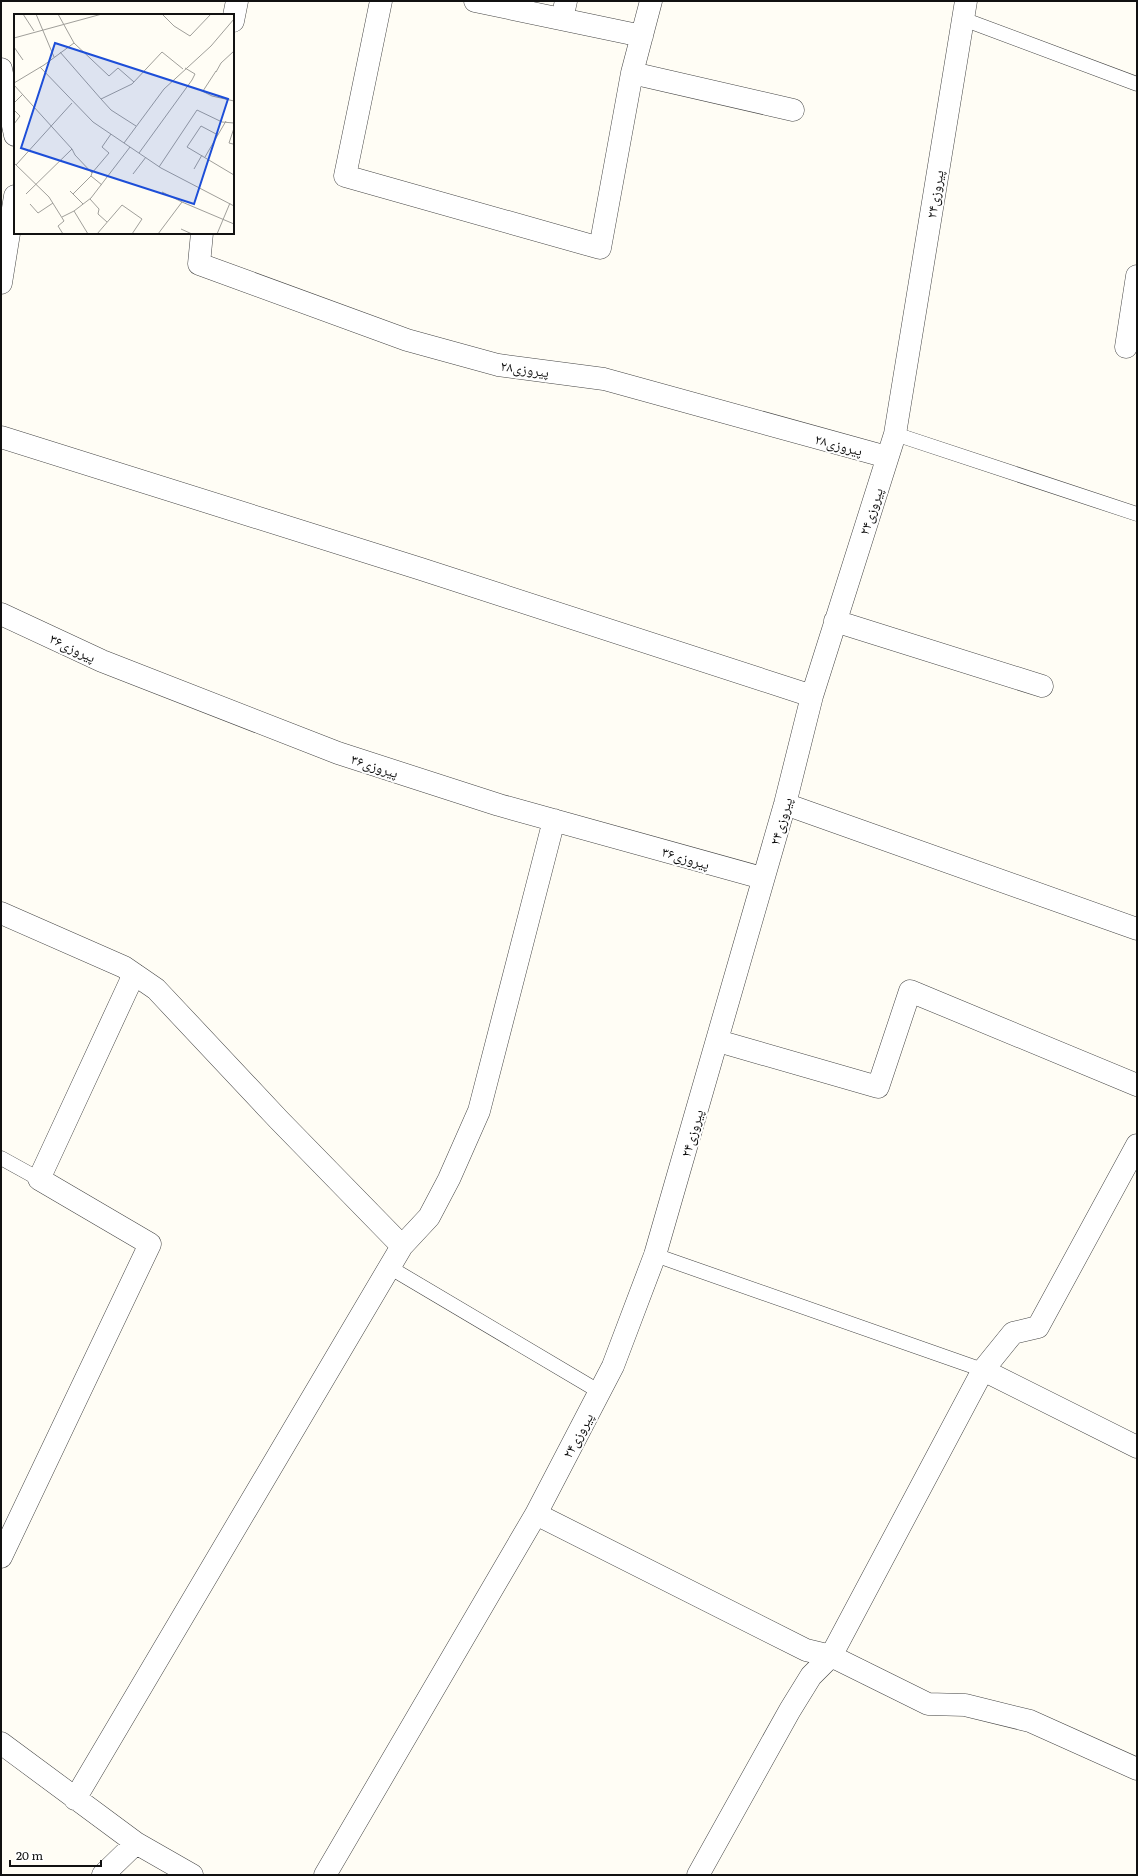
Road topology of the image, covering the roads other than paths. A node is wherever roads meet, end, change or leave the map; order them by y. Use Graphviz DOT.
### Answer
graph roads {
  1 [pos="237,1"];
  2 [pos="381,1"];
  3 [pos="475,1"];
  4 [pos="652,1"];
  5 [pos="564,10"];
  6 [pos="964,10"];
  7 [pos="234,16"];
  8 [pos="642,36"];
  9 [pos="1,69"];
  10 [pos="632,73"];
  11 [pos="1137,84"];
  12 [pos="793,110"];
  13 [pos="14,130"];
  14 [pos="14,202"];
  15 [pos="202,234"];
  16 [pos="2,273"];
  17 [pos="1137,276"];
  18 [pos="1126,347"];
  19 [pos="895,434"];
  20 [pos="1,437"];
  21 [pos="887,458"];
  22 [pos="1137,514"];
  23 [pos="1,614"];
  24 [pos="836,621"];
  25 [pos="1042,686"];
  26 [pos="812,696"];
  27 [pos="785,804"];
  28 [pos="554,820"];
  29 [pos="762,878"];
  30 [pos="1,913"];
  31 [pos="1137,929"];
  32 [pos="134,974"];
  33 [pos="718,1041"];
  34 [pos="1137,1084"];
  35 [pos="1137,1145"];
  36 [pos="1,1158"];
  37 [pos="39,1179"];
  38 [pos="402,1246"];
  39 [pos="655,1255"];
  40 [pos="389,1267"];
  41 [pos="983,1370"];
  42 [pos="600,1392"];
  43 [pos="1137,1447"];
  44 [pos="536,1514"];
  45 [pos="1,1557"];
  46 [pos="831,1656"];
  47 [pos="1,1743"];
  48 [pos="1137,1769"];
  49 [pos="76,1799"];
  50 [pos="136,1843"];
  51 [pos="103,1875"];
  52 [pos="192,1875"];
  53 [pos="325,1875"];
  54 [pos="698,1875"];
  1 -- 7 [label="street"];
  2 -- 10 [label="street"];
  3 -- 5 [label="street"];
  4 -- 8 [label="street"];
  5 -- 8 [label="street"];
  6 -- 11 [label="lane"];
  6 -- 19 [label="street, پیروزی۲۴"];
  8 -- 10 [label="street"];
  9 -- 13 [label="street"];
  10 -- 12 [label="street"];
  14 -- 16 [label="street"];
  15 -- 21 [label="street, پیروزی۲۸"];
  17 -- 18 [label="street"];
  19 -- 21 [label="street, پیروزی۲۴"];
  19 -- 22 [label="lane"];
  20 -- 26 [label="street"];
  21 -- 24 [label="street, پیروزی۲۴"];
  23 -- 28 [label="street, پیروزی۳۶"];
  24 -- 25 [label="street"];
  24 -- 26 [label="street, پیروزی۲۴"];
  26 -- 27 [label="street, پیروزی۲۴"];
  27 -- 29 [label="street, پیروزی۲۴"];
  27 -- 31 [label="street"];
  28 -- 29 [label="street, پیروزی۳۶"];
  28 -- 38 [label="street"];
  29 -- 33 [label="street, پیروزی۲۴"];
  30 -- 32 [label="street"];
  32 -- 37 [label="street"];
  32 -- 38 [label="street"];
  33 -- 34 [label="street"];
  33 -- 39 [label="street, پیروزی۲۴"];
  35 -- 41 [label="street"];
  36 -- 37 [label="lane"];
  37 -- 45 [label="street"];
  38 -- 40 [label="street"];
  39 -- 41 [label="lane"];
  39 -- 42 [label="street, پیروزی۲۴"];
  40 -- 42 [label="lane"];
  40 -- 49 [label="street"];
  41 -- 43 [label="street"];
  41 -- 46 [label="street"];
  42 -- 44 [label="street, پیروزی۲۴"];
  44 -- 46 [label="street"];
  44 -- 53 [label="street, پیروزی۲۴"];
  46 -- 48 [label="street"];
  46 -- 54 [label="street"];
  47 -- 49 [label="street"];
  49 -- 50 [label="street"];
  50 -- 51 [label="street"];
  50 -- 52 [label="street"];
}
